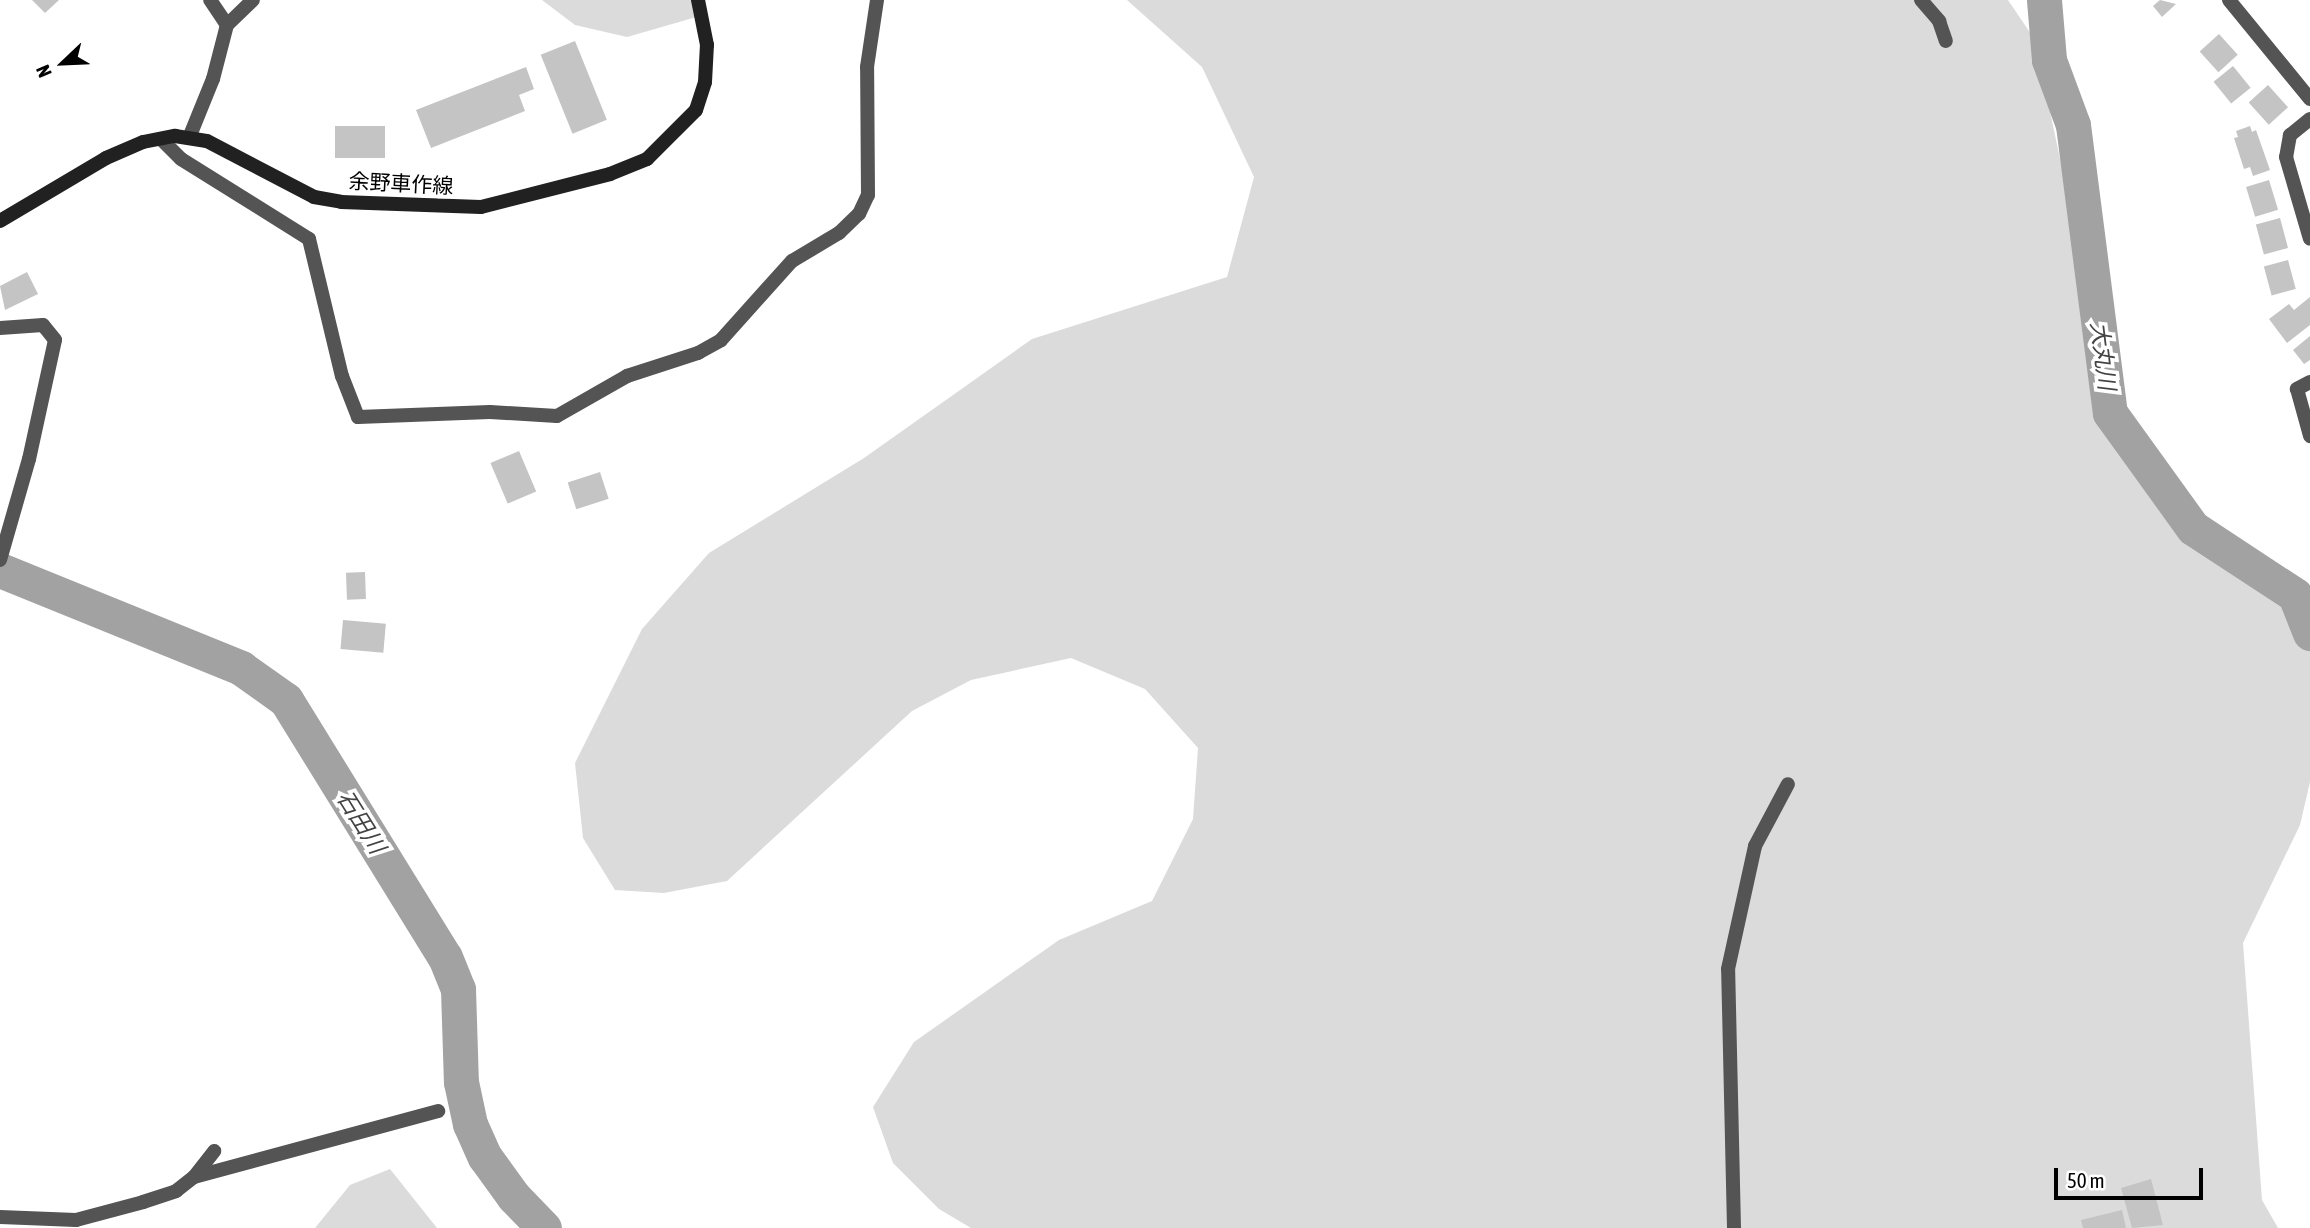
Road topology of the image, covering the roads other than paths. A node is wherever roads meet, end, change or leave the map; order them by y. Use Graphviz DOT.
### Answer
graph roads {
  1 [pos="210,0"];
  2 [pos="253,0"];
  3 [pos="698,0"];
  4 [pos="877,0"];
  5 [pos="1921,0"];
  6 [pos="2229,0"];
  7 [pos="227,26"];
  8 [pos="1946,41"];
  9 [pos="2310,99"];
  10 [pos="2310,119"];
  11 [pos="161,138"];
  12 [pos="190,138"];
  13 [pos="0,221"];
  14 [pos="2310,239"];
  15 [pos="0,328"];
  16 [pos="2310,382"];
  17 [pos="2310,436"];
  18 [pos="0,561"];
  19 [pos="1788,784"];
  20 [pos="438,1111"];
  21 [pos="214,1151"];
  22 [pos="194,1177"];
  23 [pos="0,1217"];
  24 [pos="1734,1228"];
  1 -- 7 [label="street"];
  2 -- 7 [label="street"];
  3 -- 12 [label="main road, 余野車作線"];
  4 -- 11 [label="street"];
  5 -- 8 [label="street"];
  6 -- 9 [label="street"];
  7 -- 12 [label="street"];
  10 -- 14 [label="street"];
  11 -- 12 [label="main road, 余野車作線"];
  11 -- 13 [label="main road, 余野車作線"];
  15 -- 18 [label="street"];
  16 -- 17 [label="street"];
  19 -- 24 [label="street"];
  20 -- 22 [label="street"];
  21 -- 22 [label="street"];
  22 -- 23 [label="street"];
}
